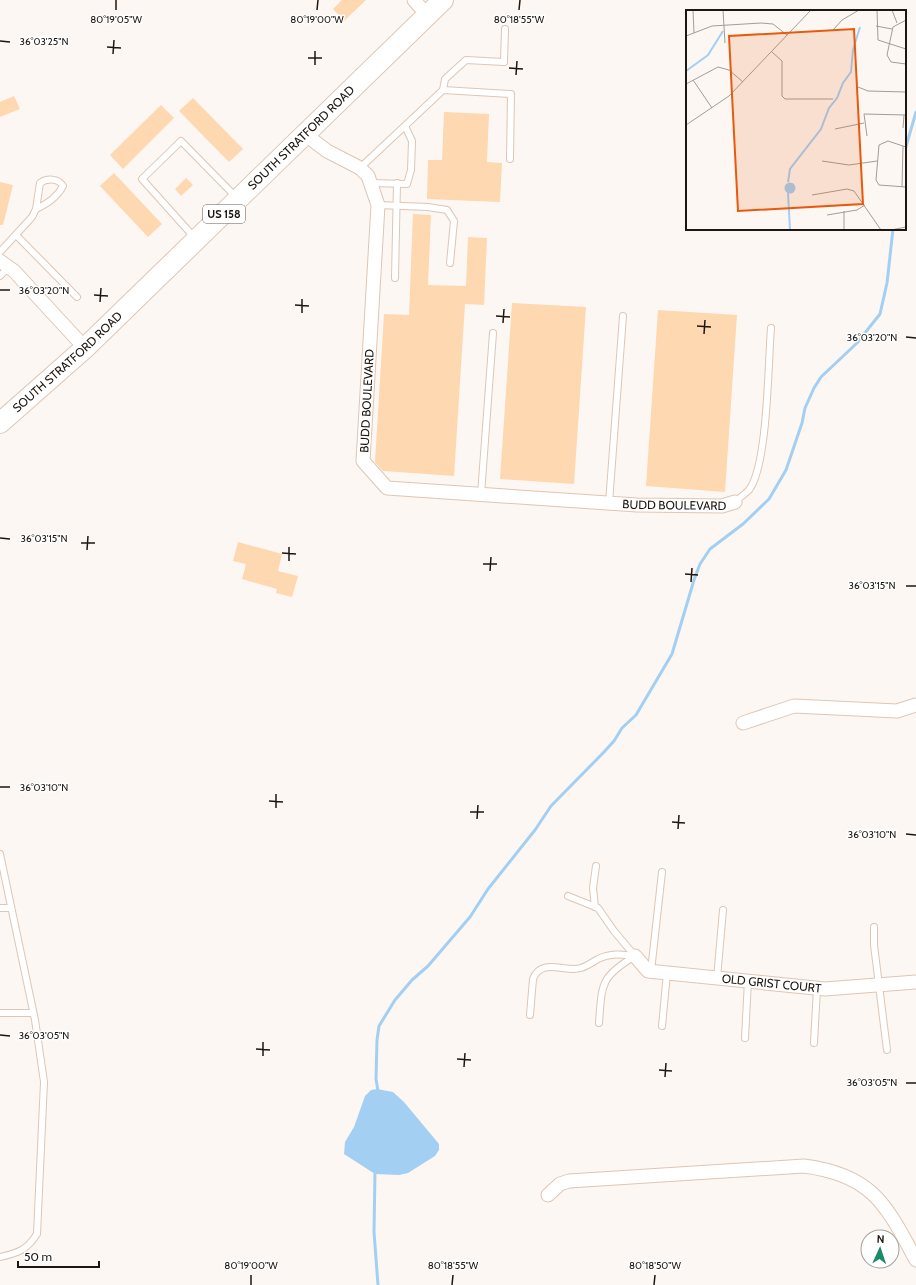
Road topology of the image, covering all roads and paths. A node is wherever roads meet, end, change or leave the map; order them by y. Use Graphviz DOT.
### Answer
graph roads {
  1 [pos="414,0"];
  2 [pos="443,0"];
  3 [pos="427,15"];
  4 [pos="505,29"];
  5 [pos="443,90"];
  6 [pos="405,126"];
  7 [pos="306,135"];
  8 [pos="510,159"];
  9 [pos="360,168"];
  10 [pos="370,183"];
  11 [pos="397,183"];
  12 [pos="239,200"];
  13 [pos="397,204"];
  14 [pos="378,205"];
  15 [pos="36,209"];
  16 [pos="16,235"];
  17 [pos="197,240"];
  18 [pos="0,252"];
  19 [pos="450,263"];
  20 [pos="3,268"];
  21 [pos="395,278"];
  22 [pos="77,297"];
  23 [pos="623,316"];
  24 [pos="771,328"];
  25 [pos="493,333"];
  26 [pos="85,348"];
  27 [pos="1,418"];
  28 [pos="480,494"];
  29 [pos="735,502"];
  30 [pos="609,503"];
  31 [pos="916,705"];
  32 [pos="743,723"];
  33 [pos="0,854"];
  34 [pos="596,866"];
  35 [pos="662,872"];
  36 [pos="568,896"];
  37 [pos="595,907"];
  38 [pos="0,908"];
  39 [pos="12,908"];
  40 [pos="723,910"];
  41 [pos="874,928"];
  42 [pos="635,956"];
  43 [pos="651,971"];
  44 [pos="667,973"];
  45 [pos="717,978"];
  46 [pos="748,981"];
  47 [pos="916,982"];
  48 [pos="880,984"];
  49 [pos="817,988"];
  50 [pos="0,1013"];
  51 [pos="33,1013"];
  52 [pos="530,1015"];
  53 [pos="599,1023"];
  54 [pos="662,1026"];
  55 [pos="745,1038"];
  56 [pos="814,1043"];
  57 [pos="887,1050"];
  58 [pos="548,1195"];
  59 [pos="0,1258"];
  60 [pos="916,1260"];
  1 -- 3 [label="street"];
  2 -- 3 [label="main road, SOUTH STRATFORD ROAD / US 158"];
  3 -- 7 [label="main road, SOUTH STRATFORD ROAD / US 158"];
  4 -- 5 [label="lane"];
  5 -- 6 [label="lane"];
  5 -- 8 [label="lane"];
  6 -- 9 [label="lane"];
  6 -- 11 [label="lane"];
  7 -- 9 [label="street, BUDD BOULEVARD"];
  7 -- 12 [label="main road, SOUTH STRATFORD ROAD / US 158"];
  9 -- 10 [label="street, BUDD BOULEVARD"];
  10 -- 11 [label="lane"];
  10 -- 14 [label="street, BUDD BOULEVARD"];
  11 -- 13 [label="lane"];
  12 -- 17 [label="main road, SOUTH STRATFORD ROAD / US 158"];
  12 -- 17 [label="lane"];
  13 -- 14 [label="lane"];
  13 -- 19 [label="lane"];
  13 -- 21 [label="lane"];
  14 -- 28 [label="street, BUDD BOULEVARD"];
  15 -- 15 [label="lane"];
  15 -- 16 [label="lane"];
  16 -- 18 [label="lane"];
  16 -- 22 [label="lane"];
  17 -- 26 [label="main road, SOUTH STRATFORD ROAD / US 158"];
  20 -- 26 [label="street"];
  23 -- 30 [label="lane"];
  24 -- 29 [label="lane"];
  25 -- 28 [label="lane"];
  26 -- 27 [label="main road, SOUTH STRATFORD ROAD / US 158"];
  28 -- 30 [label="street, BUDD BOULEVARD"];
  29 -- 30 [label="street, BUDD BOULEVARD"];
  31 -- 32 [label="street"];
  33 -- 39 [label="lane"];
  34 -- 37 [label="lane"];
  35 -- 43 [label="lane"];
  36 -- 37 [label="lane"];
  37 -- 42 [label="lane"];
  38 -- 39 [label="lane"];
  39 -- 51 [label="lane"];
  40 -- 45 [label="lane"];
  41 -- 48 [label="lane"];
  42 -- 43 [label="street"];
  42 -- 52 [label="lane"];
  42 -- 53 [label="lane"];
  43 -- 44 [label="street, OLD GRIST COURT"];
  44 -- 45 [label="street, OLD GRIST COURT"];
  44 -- 54 [label="lane"];
  45 -- 46 [label="street, OLD GRIST COURT"];
  46 -- 49 [label="street, OLD GRIST COURT"];
  46 -- 55 [label="lane"];
  47 -- 48 [label="street, OLD GRIST COURT"];
  48 -- 49 [label="street, OLD GRIST COURT"];
  48 -- 57 [label="lane"];
  49 -- 56 [label="lane"];
  50 -- 51 [label="lane"];
  51 -- 59 [label="lane"];
  58 -- 60 [label="street"];
}
